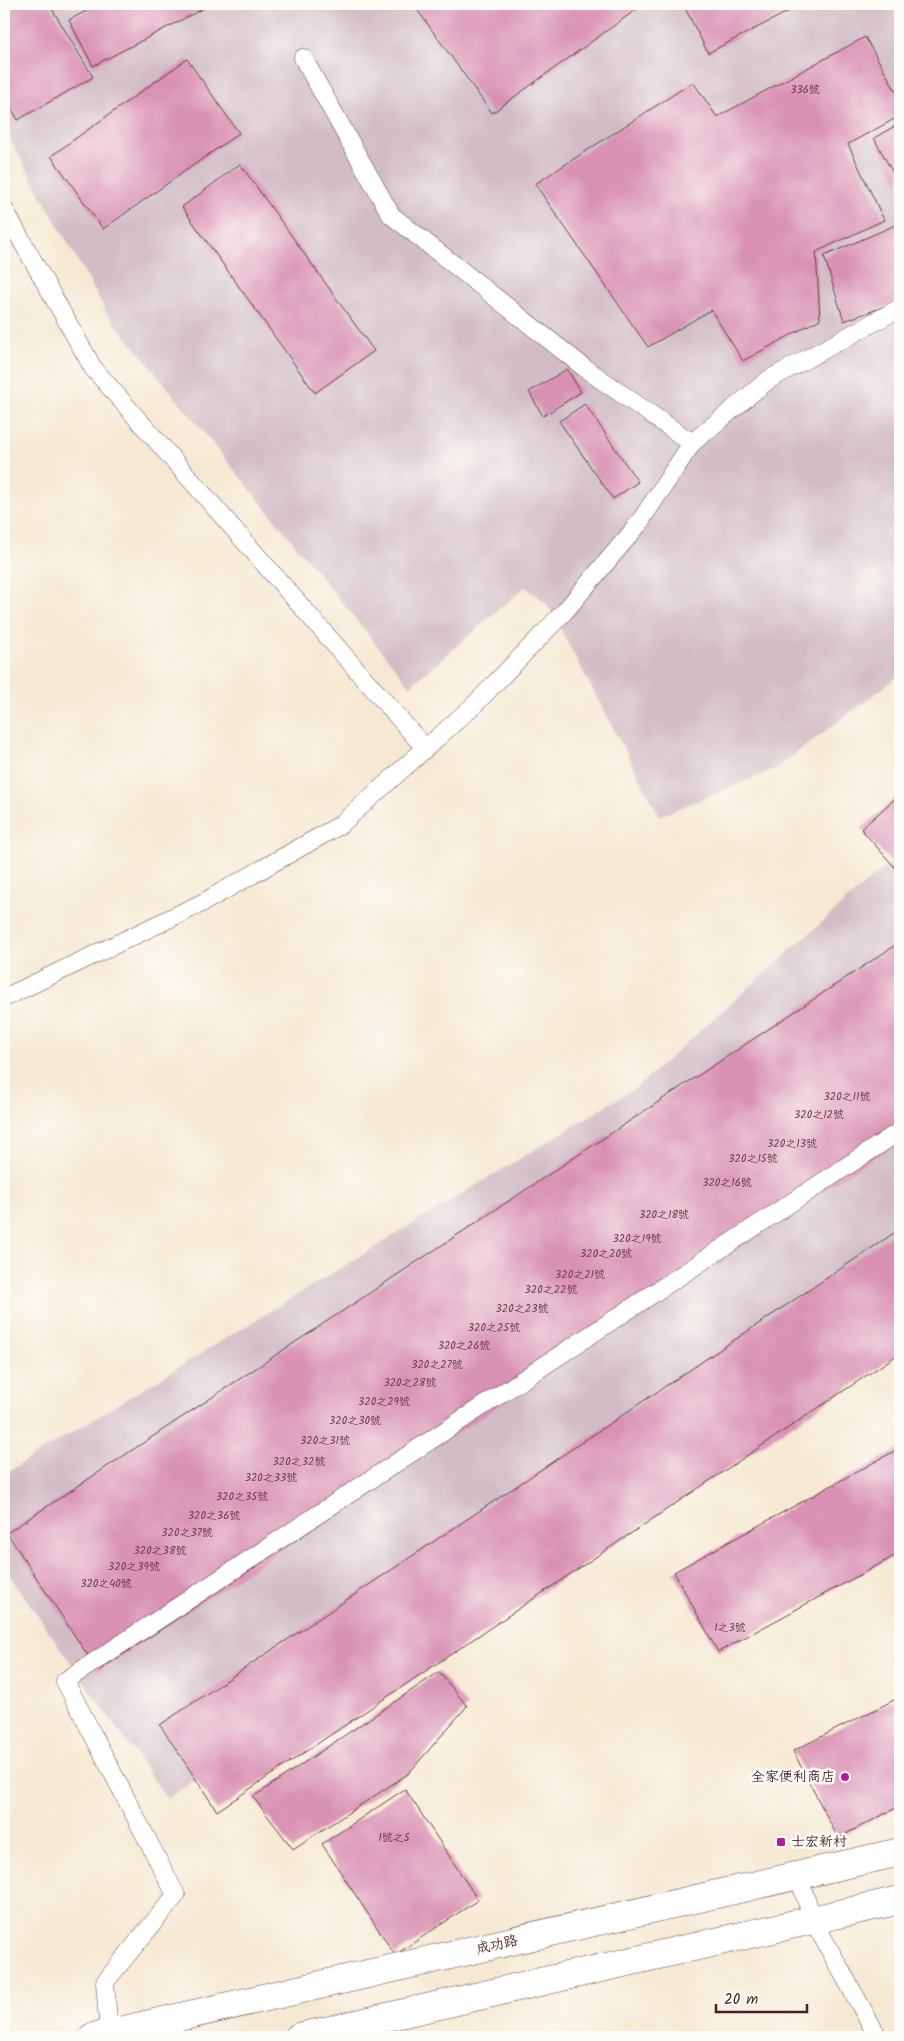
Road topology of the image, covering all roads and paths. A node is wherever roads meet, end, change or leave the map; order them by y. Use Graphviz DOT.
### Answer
graph roads {
  1 [pos="303,58"];
  2 [pos="4,209"];
  3 [pos="900,308"];
  4 [pos="692,443"];
  5 [pos="425,748"];
  6 [pos="4,998"];
  7 [pos="900,1131"];
  8 [pos="900,1852"];
  9 [pos="798,1875"];
  10 [pos="900,1900"];
  11 [pos="813,1920"];
  12 [pos="101,2035"];
  13 [pos="299,2037"];
  14 [pos="878,2037"];
  1 -- 4 [label="lane"];
  2 -- 5 [label="lane"];
  3 -- 4 [label="lane"];
  4 -- 5 [label="lane"];
  5 -- 6 [label="lane"];
  7 -- 12 [label="lane"];
  8 -- 9 [label="main road, 成功路"];
  9 -- 11 [label="lane"];
  9 -- 12 [label="main road, 成功路"];
  10 -- 11 [label="main road"];
  11 -- 13 [label="main road"];
  11 -- 14 [label="lane"];
}
